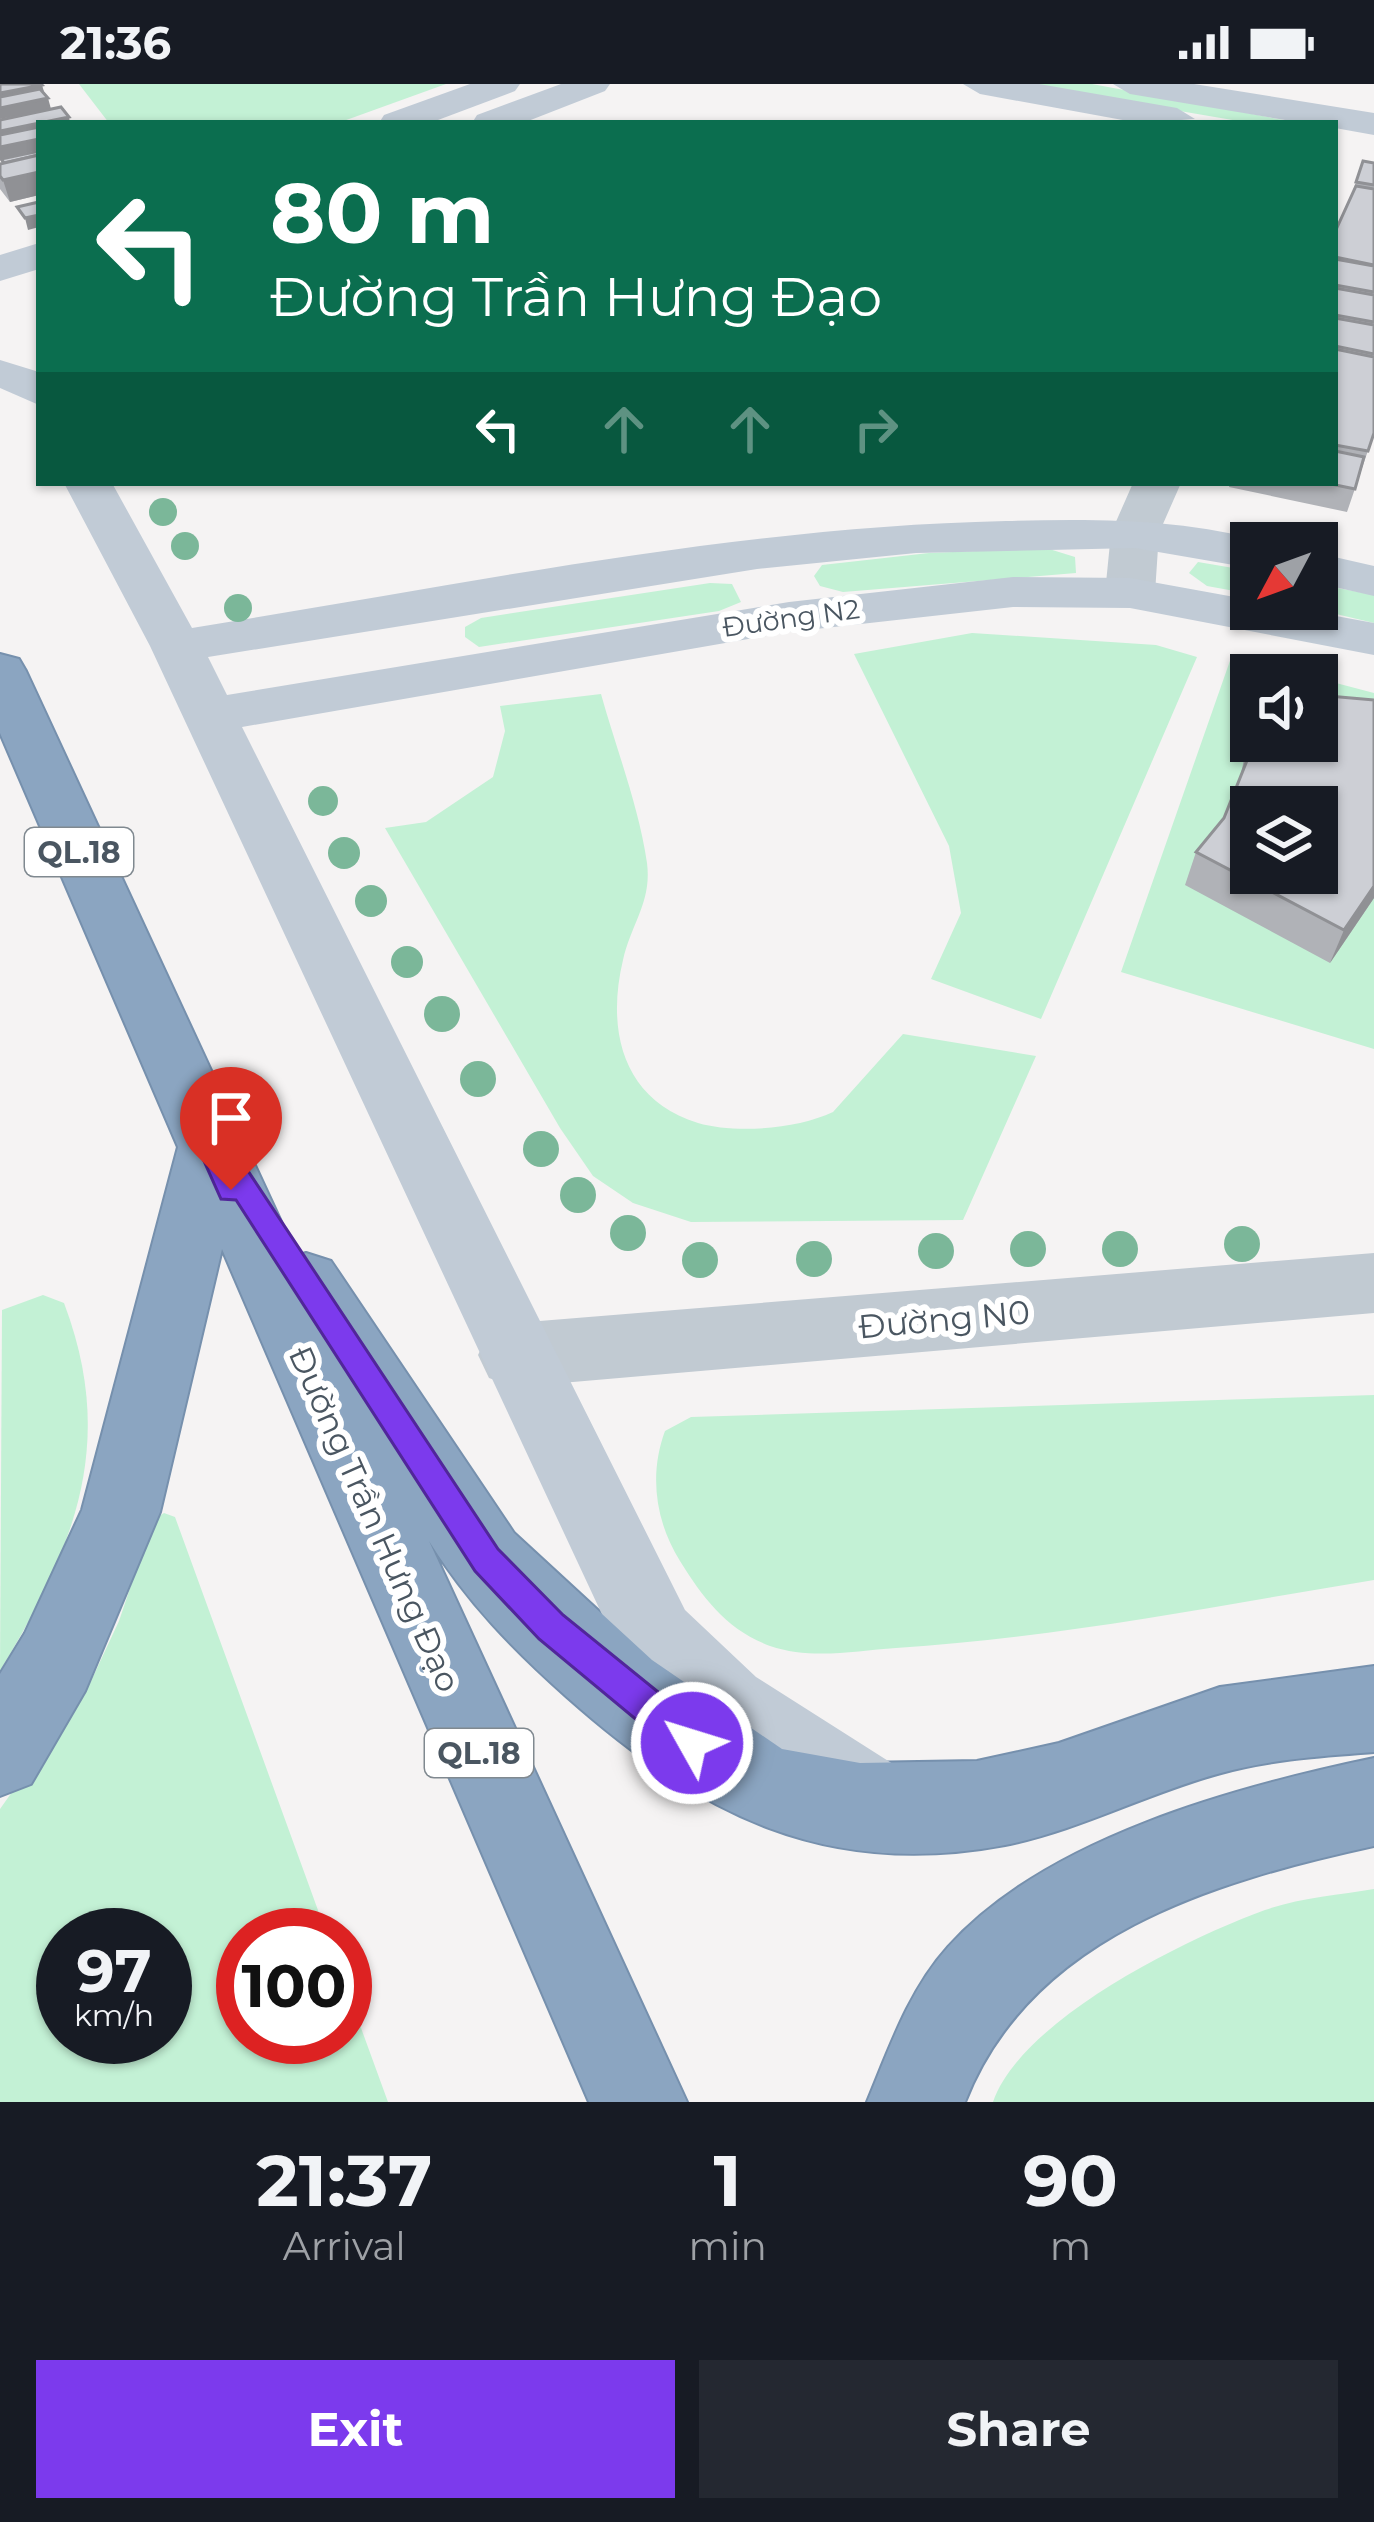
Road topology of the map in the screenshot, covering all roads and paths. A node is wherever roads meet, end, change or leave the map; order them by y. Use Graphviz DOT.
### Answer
graph roads {
  1 [pos="503,84"];
  2 [pos="593,84"];
  3 [pos="980,84"];
  4 [pos="1130,84"];
  5 [pos="405,120"];
  6 [pos="498,120"];
  7 [pos="1183,120"];
  8 [pos="1293,120"];
  9 [pos="1374,124"];
  10 [pos="1338,128"];
  11 [pos="1338,131"];
  12 [pos="1374,153"];
  13 [pos="36,256"];
  14 [pos="0,269"];
  15 [pos="0,374"];
  16 [pos="36,391"];
  17 [pos="90,486"];
  18 [pos="1156,486"];
  19 [pos="1136,532"];
  20 [pos="1230,550"];
  21 [pos="757,554"];
  22 [pos="1338,573"];
  23 [pos="1374,581"];
  24 [pos="1130,593"];
  25 [pos="789,617"];
  26 [pos="1374,639"];
  27 [pos="176,646"];
  28 [pos="0,670"];
  29 [pos="209,715"];
  30 [pos="207,1136"];
  31 [pos="1374,1283"];
  32 [pos="514,1355"];
  33 [pos="1374,1709"];
  34 [pos="0,1753"];
  35 [pos="1374,1802"];
  36 [pos="880,1806"];
  37 [pos="638,2102"];
  38 [pos="916,2102"];
  1 -- 5 [label="street"];
  2 -- 6 [label="street"];
  3 -- 7 [label="street"];
  4 -- 8 [label="street"];
  9 -- 10 [label="street"];
  11 -- 12 [label="street"];
  13 -- 14 [label="street"];
  15 -- 16 [label="street"];
  17 -- 27 [label="street"];
  18 -- 19 [label="street"];
  19 -- 20 [label="street, Đường N2"];
  19 -- 21 [label="street, Đường N2"];
  19 -- 24 [label="street"];
  21 -- 25 [label="street"];
  21 -- 27 [label="street, Đường N2"];
  22 -- 23 [label="street"];
  24 -- 25 [label="street, Đường N2"];
  24 -- 26 [label="street, Đường N2"];
  25 -- 29 [label="street, Đường N2"];
  27 -- 29 [label="street"];
  28 -- 30 [label="highway, Đường Trần Hưng Đạo / QL.18"];
  29 -- 32 [label="street"];
  30 -- 34 [label="highway"];
  30 -- 36 [label="highway, QL.18"];
  30 -- 37 [label="highway, Đường Trần Hưng Đạo / QL.18"];
  31 -- 32 [label="street, Đường N0"];
  32 -- 36 [label="street"];
  33 -- 36 [label="highway, QL.18"];
  35 -- 38 [label="highway"];
}
